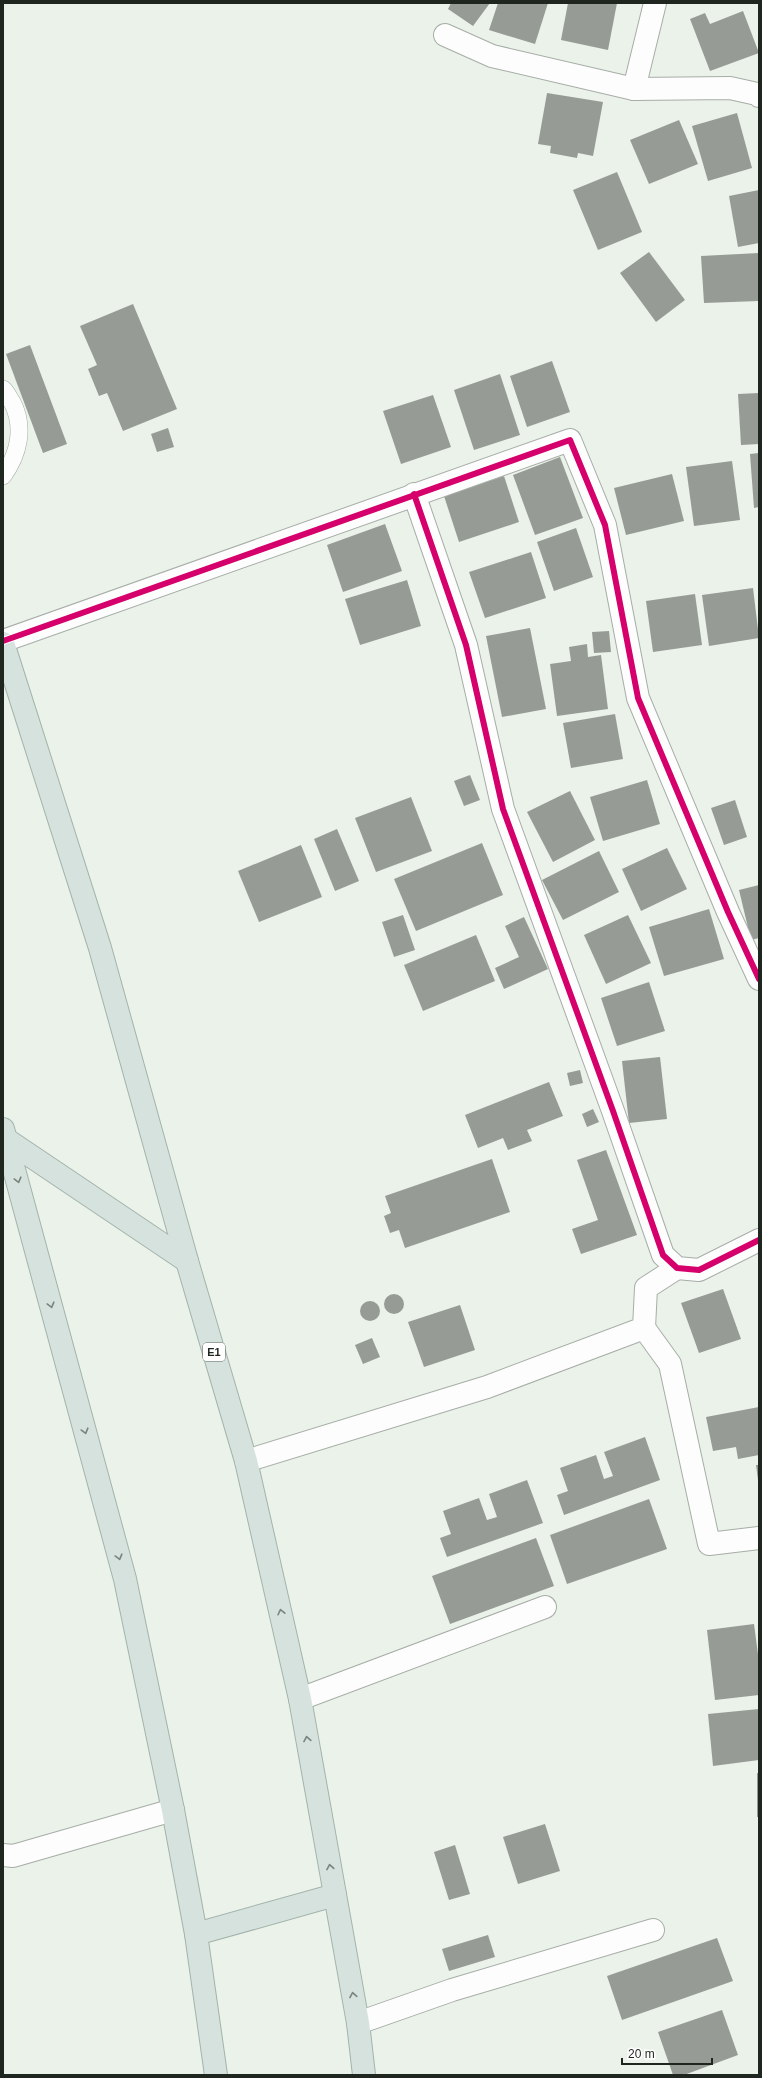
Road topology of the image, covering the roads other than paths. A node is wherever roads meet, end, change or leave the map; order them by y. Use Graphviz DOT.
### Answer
graph roads {
  1 [pos="655,3"];
  2 [pos="445,35"];
  3 [pos="634,89"];
  4 [pos="759,96"];
  5 [pos="3,390"];
  6 [pos="3,476"];
  7 [pos="414,494"];
  8 [pos="3,642"];
  9 [pos="759,979"];
  10 [pos="5,1135"];
  11 [pos="759,1240"];
  12 [pos="186,1261"];
  13 [pos="677,1268"];
  14 [pos="644,1328"];
  15 [pos="246,1461"];
  16 [pos="759,1538"];
  17 [pos="545,1607"];
  18 [pos="300,1699"];
  19 [pos="173,1810"];
  20 [pos="3,1855"];
  21 [pos="335,1895"];
  22 [pos="653,1930"];
  23 [pos="196,1934"];
  24 [pos="358,2023"];
  25 [pos="216,2075"];
  26 [pos="364,2075"];
  1 -- 3 [label="street"];
  2 -- 3 [label="street"];
  3 -- 4 [label="street"];
  5 -- 6 [label="lane"];
  7 -- 8 [label="street"];
  7 -- 9 [label="street"];
  7 -- 13 [label="street"];
  8 -- 12 [label="highway, E1"];
  10 -- 12 [label="highway"];
  10 -- 19 [label="highway, one-way"];
  11 -- 13 [label="street"];
  12 -- 15 [label="highway, E1"];
  13 -- 14 [label="street"];
  14 -- 15 [label="street"];
  14 -- 16 [label="street"];
  18 -- 15 [label="highway, E1, one-way"];
  17 -- 18 [label="street"];
  21 -- 18 [label="highway, E1, one-way"];
  19 -- 20 [label="street"];
  19 -- 23 [label="highway"];
  21 -- 23 [label="highway"];
  24 -- 21 [label="highway, E1, one-way"];
  22 -- 24 [label="street"];
  23 -- 25 [label="highway"];
  24 -- 26 [label="highway, E1"];
}
